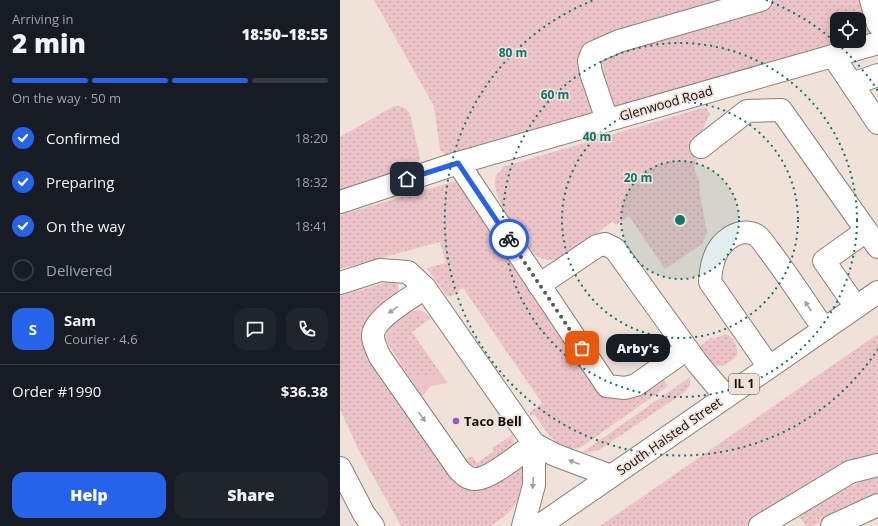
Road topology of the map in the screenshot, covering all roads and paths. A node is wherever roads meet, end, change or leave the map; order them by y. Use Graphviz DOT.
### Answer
graph roads {
  1 [pos="761,0"];
  2 [pos="871,0"];
  3 [pos="878,24"];
  4 [pos="878,43"];
  5 [pos="833,56"];
  6 [pos="878,75"];
  7 [pos="852,84"];
  8 [pos="607,120"];
  9 [pos="878,123"];
  10 [pos="701,147"];
  11 [pos="458,163"];
  12 [pos="340,202"];
  13 [pos="872,239"];
  14 [pos="340,283"];
  15 [pos="539,286"];
  16 [pos="425,288"];
  17 [pos="878,292"];
  18 [pos="856,307"];
  19 [pos="824,329"];
  20 [pos="687,349"];
  21 [pos="768,367"];
  22 [pos="726,397"];
  23 [pos="534,444"];
  24 [pos="878,465"];
  25 [pos="340,468"];
  26 [pos="611,476"];
  27 [pos="878,505"];
  28 [pos="373,526"];
  29 [pos="523,526"];
  30 [pos="539,526"];
  31 [pos="760,526"];
  32 [pos="832,526"];
  1 -- 8 [label="street"];
  2 -- 3 [label="street"];
  4 -- 5 [label="street, Glenwood Road"];
  5 -- 7 [label="street"];
  5 -- 8 [label="street, Glenwood Road"];
  6 -- 7 [label="street"];
  7 -- 9 [label="street"];
  8 -- 11 [label="street, Glenwood Road"];
  10 -- 13 [label="street"];
  11 -- 12 [label="street, Glenwood Road"];
  11 -- 15 [label="street"];
  13 -- 18 [label="street"];
  14 -- 16 [label="street"];
  15 -- 20 [label="street"];
  15 -- 20 [label="street"];
  16 -- 23 [label="street"];
  16 -- 23 [label="street, one-way"];
  17 -- 18 [label="street, South Halsted Street / IL 1"];
  18 -- 19 [label="street, South Halsted Street / IL 1"];
  19 -- 21 [label="street, South Halsted Street / IL 1"];
  19 -- 21 [label="street, one-way"];
  20 -- 22 [label="street"];
  21 -- 22 [label="street, South Halsted Street / IL 1"];
  22 -- 26 [label="street, South Halsted Street / IL 1"];
  26 -- 23 [label="street, one-way"];
  23 -- 29 [label="street, one-way"];
  24 -- 31 [label="street"];
  25 -- 28 [label="street"];
  26 -- 30 [label="street, South Halsted Street / IL 1"];
  27 -- 32 [label="street"];
}
